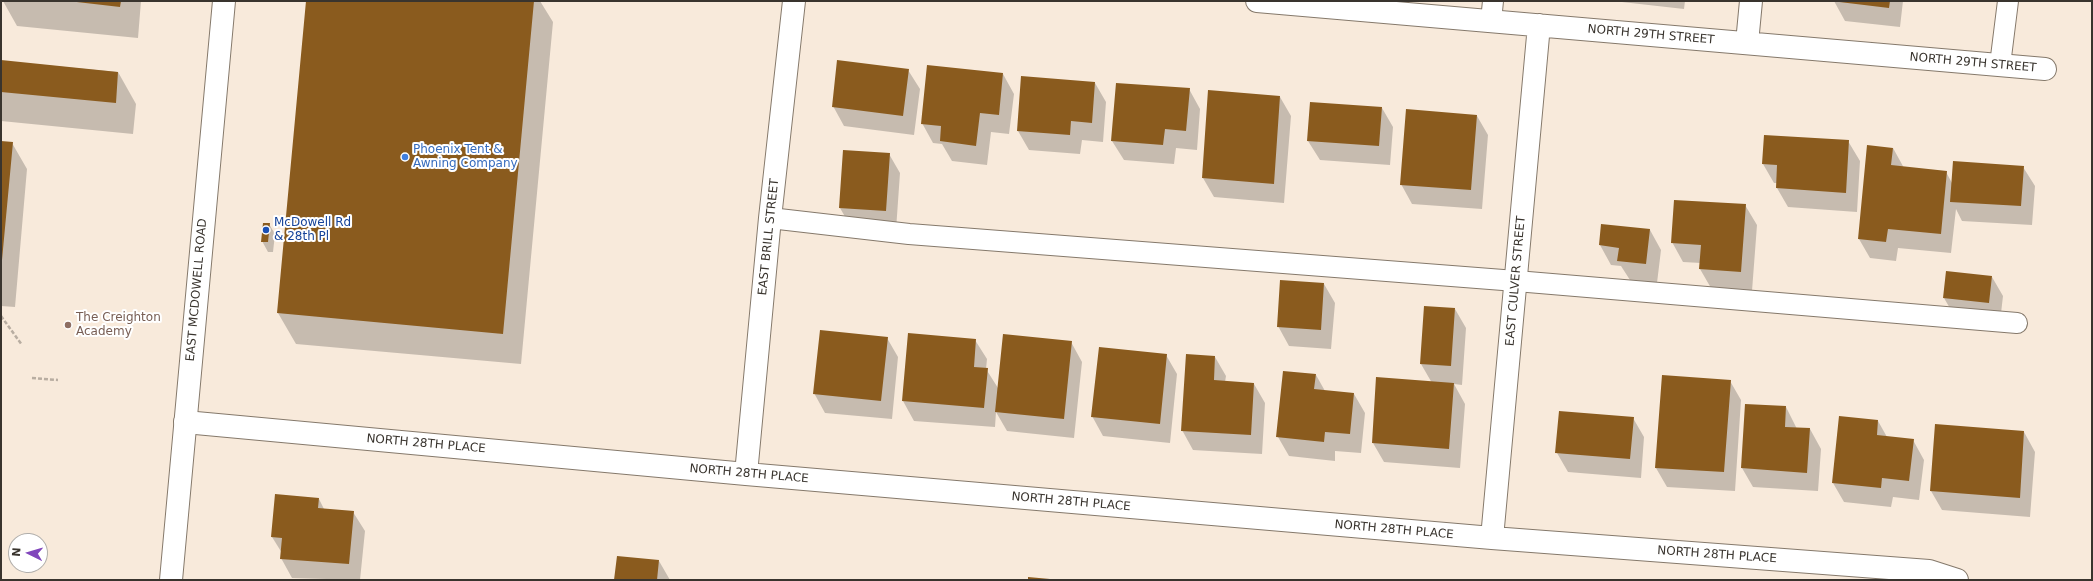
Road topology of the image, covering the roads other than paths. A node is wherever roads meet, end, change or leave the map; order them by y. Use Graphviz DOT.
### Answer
graph roads {
  1 [pos="224,1"];
  2 [pos="794,1"];
  3 [pos="1257,1"];
  4 [pos="1751,1"];
  5 [pos="2008,1"];
  6 [pos="1492,11"];
  7 [pos="1539,25"];
  8 [pos="1747,43"];
  9 [pos="2000,65"];
  10 [pos="2045,69"];
  11 [pos="770,218"];
  12 [pos="1516,281"];
  13 [pos="2017,323"];
  14 [pos="185,422"];
  15 [pos="746,474"];
  16 [pos="1492,538"];
  17 [pos="171,580"];
  18 [pos="1957,580"];
  1 -- 14 [label="street, EAST MCDOWELL ROAD"];
  2 -- 11 [label="street, EAST BRILL STREET"];
  3 -- 6 [label="street, NORTH 29TH STREET"];
  4 -- 8 [label="street"];
  5 -- 9 [label="lane"];
  6 -- 7 [label="street, NORTH 29TH STREET"];
  7 -- 8 [label="street, NORTH 29TH STREET"];
  7 -- 12 [label="street, EAST CULVER STREET"];
  8 -- 9 [label="street, NORTH 29TH STREET"];
  9 -- 10 [label="street, NORTH 29TH STREET"];
  11 -- 12 [label="lane"];
  11 -- 15 [label="street, EAST BRILL STREET"];
  12 -- 13 [label="lane"];
  12 -- 16 [label="street, EAST CULVER STREET"];
  14 -- 15 [label="street, NORTH 28TH PLACE"];
  14 -- 17 [label="street, EAST MCDOWELL ROAD"];
  15 -- 16 [label="street, NORTH 28TH PLACE"];
  16 -- 18 [label="street, NORTH 28TH PLACE"];
}
